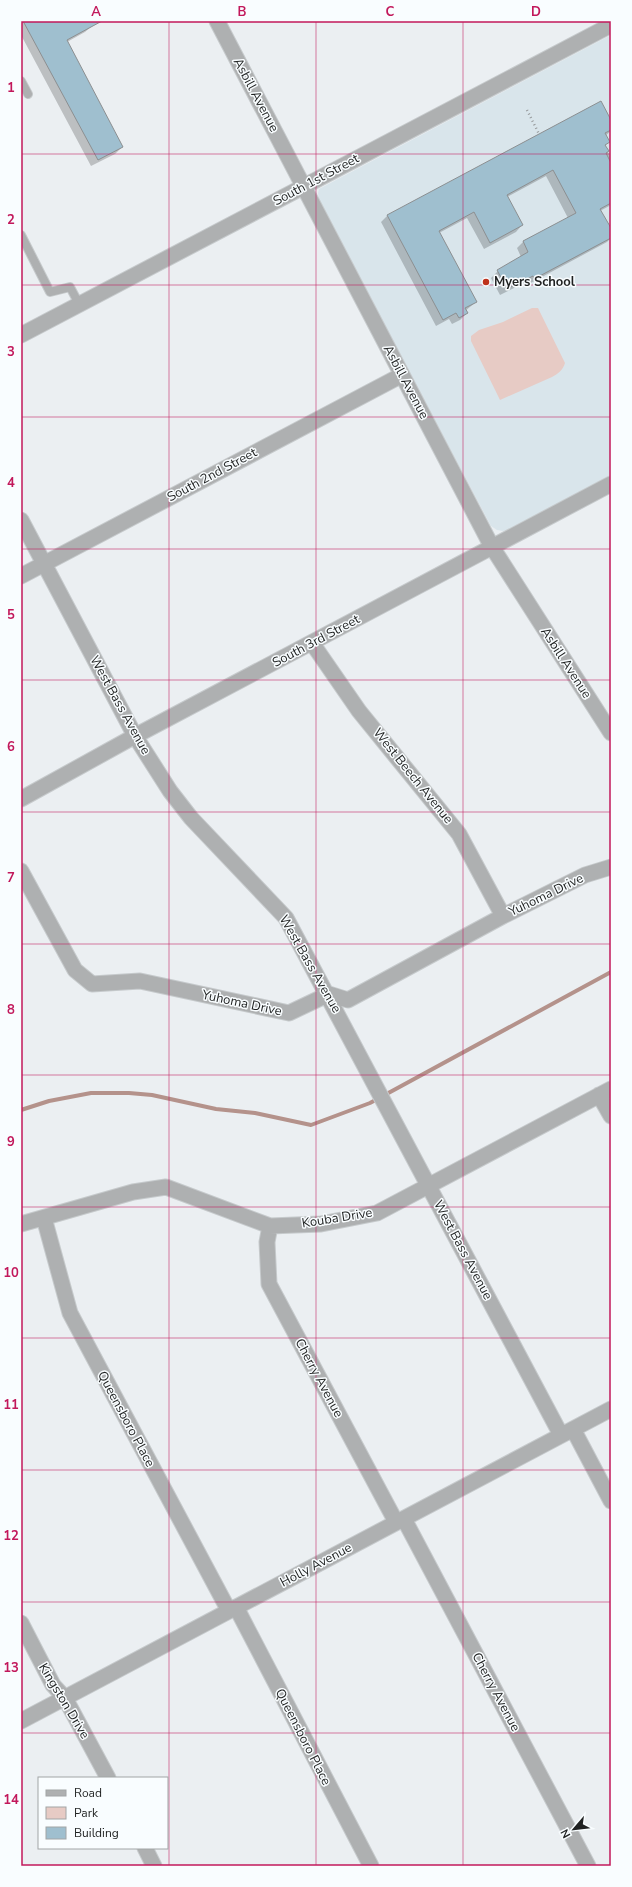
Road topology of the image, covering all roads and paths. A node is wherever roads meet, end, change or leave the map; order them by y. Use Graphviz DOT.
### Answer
graph roads {
  1 [pos="217,21"];
  2 [pos="611,24"];
  3 [pos="21,81"];
  4 [pos="28,94"];
  5 [pos="527,110"];
  6 [pos="539,134"];
  7 [pos="304,186"];
  8 [pos="21,235"];
  9 [pos="80,304"];
  10 [pos="21,335"];
  11 [pos="402,375"];
  12 [pos="611,484"];
  13 [pos="21,520"];
  14 [pos="492,547"];
  15 [pos="44,564"];
  16 [pos="21,576"];
  17 [pos="312,643"];
  18 [pos="611,733"];
  19 [pos="135,736"];
  20 [pos="21,800"];
  21 [pos="611,867"];
  22 [pos="21,871"];
  23 [pos="503,916"];
  24 [pos="328,994"];
  25 [pos="605,1092"];
  26 [pos="611,1116"];
  27 [pos="428,1185"];
  28 [pos="44,1218"];
  29 [pos="21,1224"];
  30 [pos="270,1226"];
  31 [pos="611,1409"];
  32 [pos="567,1432"];
  33 [pos="611,1501"];
  34 [pos="400,1520"];
  35 [pos="233,1609"];
  36 [pos="21,1623"];
  37 [pos="65,1698"];
  38 [pos="21,1721"];
  39 [pos="107,1777"];
  40 [pos="146,1849"];
  41 [pos="154,1866"];
  42 [pos="371,1866"];
  43 [pos="588,1866"];
  1 -- 7 [label="street, Asbill Avenue"];
  2 -- 7 [label="street, South 1st Street"];
  3 -- 4 [label="lane"];
  5 -- 6 [label="path"];
  7 -- 9 [label="street, South 1st Street"];
  7 -- 11 [label="street, Asbill Avenue"];
  8 -- 9 [label="lane"];
  9 -- 10 [label="street, South 1st Street"];
  11 -- 14 [label="street, Asbill Avenue"];
  11 -- 15 [label="street, South 2nd Street"];
  12 -- 14 [label="street, South 3rd Street"];
  13 -- 15 [label="street, West Bass Avenue"];
  14 -- 17 [label="street, South 3rd Street"];
  14 -- 18 [label="street, Asbill Avenue"];
  15 -- 16 [label="street, South 2nd Street"];
  15 -- 19 [label="street, West Bass Avenue"];
  17 -- 19 [label="street, South 3rd Street"];
  17 -- 23 [label="street, West Beech Avenue"];
  19 -- 20 [label="street, South 3rd Street"];
  19 -- 24 [label="street, West Bass Avenue"];
  21 -- 23 [label="street, Yuhoma Drive"];
  22 -- 24 [label="street, Yuhoma Drive"];
  23 -- 24 [label="street, Yuhoma Drive"];
  24 -- 27 [label="street, West Bass Avenue"];
  25 -- 26 [label="street"];
  25 -- 27 [label="street, Kouba Drive"];
  27 -- 30 [label="street, Kouba Drive"];
  27 -- 32 [label="street, West Bass Avenue"];
  28 -- 29 [label="street, Kouba Drive"];
  28 -- 30 [label="street, Kouba Drive"];
  28 -- 35 [label="street, Queensboro Place"];
  30 -- 34 [label="street, Cherry Avenue"];
  31 -- 32 [label="street, Holly Avenue"];
  32 -- 33 [label="street, West Bass Avenue"];
  32 -- 34 [label="street, Holly Avenue"];
  34 -- 35 [label="street, Holly Avenue"];
  34 -- 43 [label="street, Cherry Avenue"];
  35 -- 37 [label="street, Holly Avenue"];
  35 -- 42 [label="street, Queensboro Place"];
  36 -- 37 [label="street, Kingston Drive"];
  37 -- 38 [label="street, Holly Avenue"];
  37 -- 39 [label="street, Kingston Drive"];
  40 -- 41 [label="street"];
}
